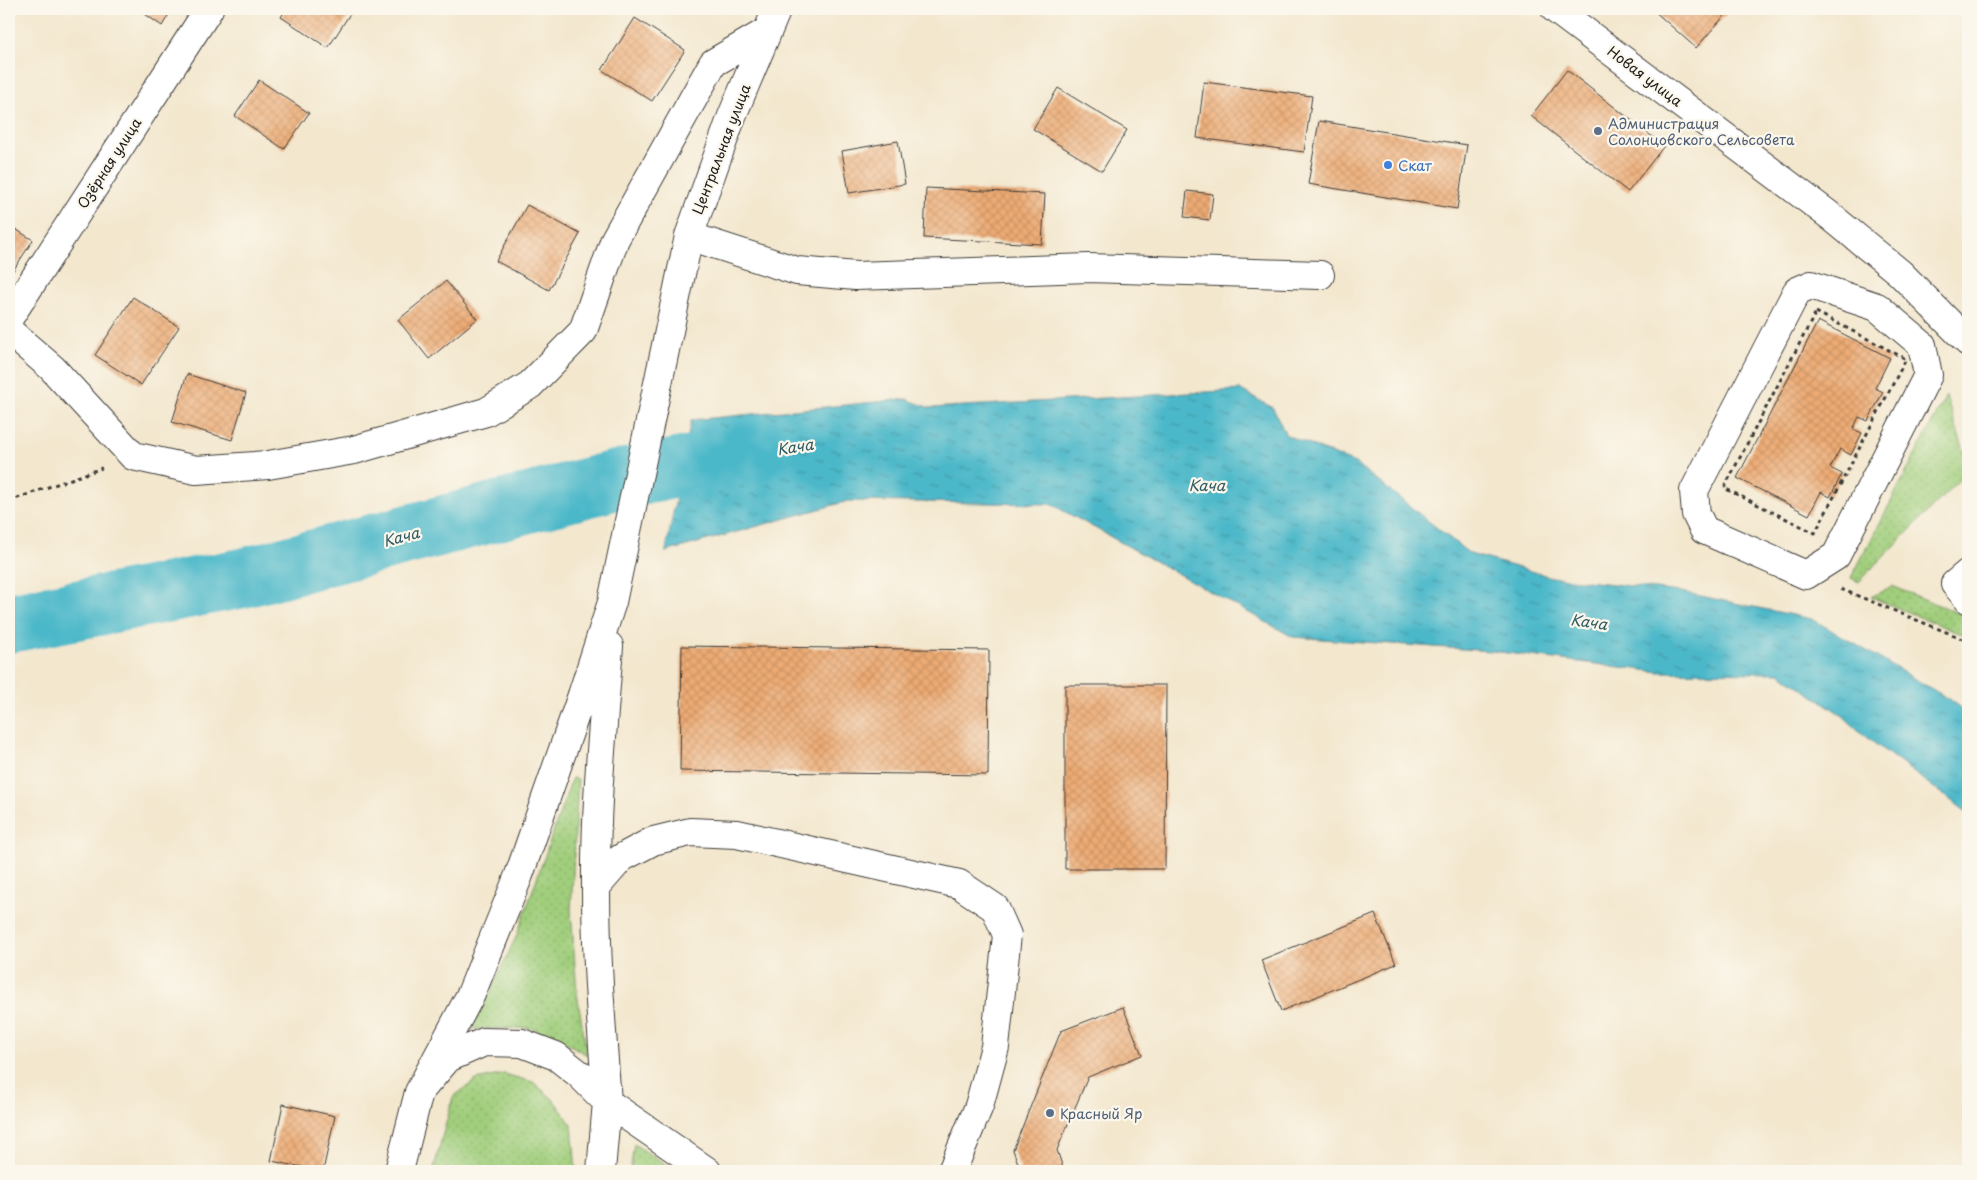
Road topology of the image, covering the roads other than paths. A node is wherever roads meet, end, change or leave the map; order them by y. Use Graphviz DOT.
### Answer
graph roads {
  1 [pos="209,9"];
  2 [pos="1556,9"];
  3 [pos="772,20"];
  4 [pos="689,236"];
  5 [pos="1900,273"];
  6 [pos="1320,275"];
  7 [pos="1877,307"];
  8 [pos="9,318"];
  9 [pos="9,331"];
  10 [pos="1968,342"];
  11 [pos="1968,573"];
  12 [pos="1968,599"];
  13 [pos="612,602"];
  14 [pos="596,887"];
  15 [pos="419,1092"];
  16 [pos="607,1102"];
  17 [pos="399,1171"];
  18 [pos="601,1171"];
  19 [pos="707,1171"];
  20 [pos="952,1171"];
  1 -- 8 [label="street, Озёрная улица"];
  2 -- 5 [label="street, Новая улица"];
  3 -- 4 [label="street, Центральная улица"];
  3 -- 9 [label="street"];
  4 -- 6 [label="street"];
  4 -- 13 [label="street, Центральная улица"];
  5 -- 7 [label="street"];
  5 -- 10 [label="street, Новая улица"];
  7 -- 7 [label="street"];
  11 -- 12 [label="street"];
  13 -- 14 [label="street"];
  13 -- 15 [label="street"];
  14 -- 16 [label="street"];
  14 -- 20 [label="street"];
  15 -- 16 [label="street"];
  15 -- 17 [label="street"];
  16 -- 18 [label="street"];
  16 -- 19 [label="street"];
}
